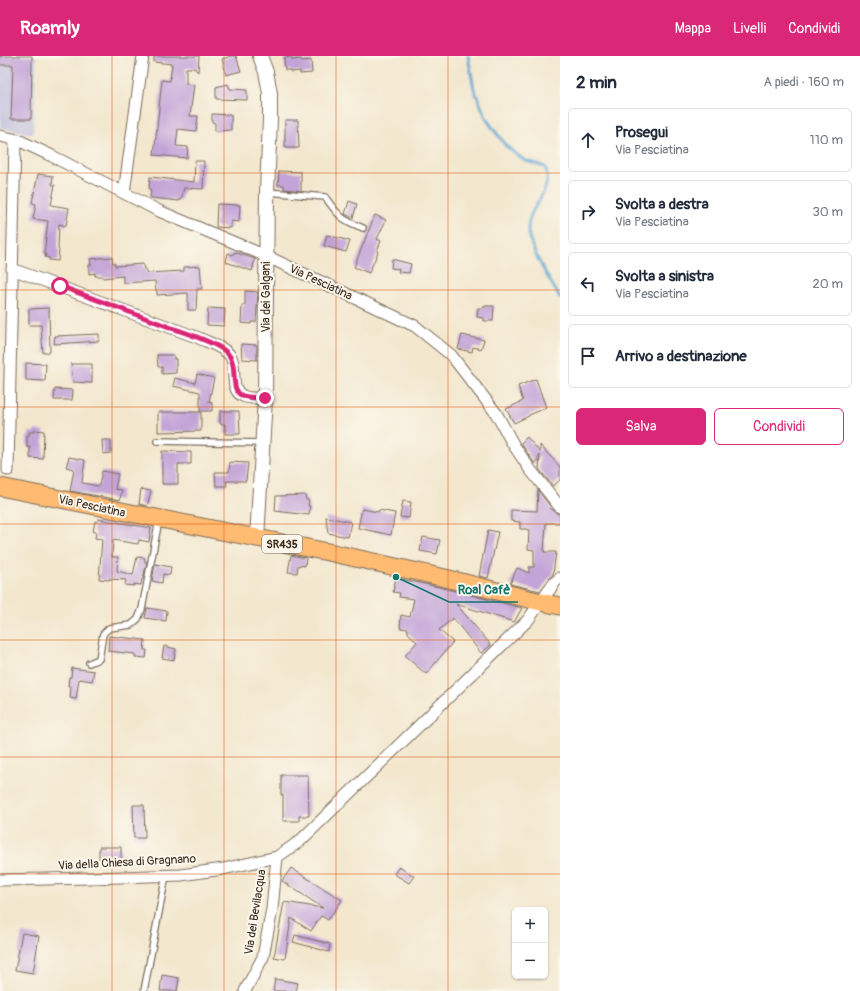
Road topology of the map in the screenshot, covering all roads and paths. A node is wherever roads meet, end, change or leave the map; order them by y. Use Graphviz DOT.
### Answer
graph roads {
  1 [pos="143,56"];
  2 [pos="260,56"];
  3 [pos="0,136"];
  4 [pos="15,140"];
  5 [pos="267,192"];
  6 [pos="124,193"];
  7 [pos="363,228"];
  8 [pos="266,256"];
  9 [pos="12,269"];
  10 [pos="265,398"];
  11 [pos="157,441"];
  12 [pos="263,443"];
  13 [pos="8,470"];
  14 [pos="0,487"];
  15 [pos="560,507"];
  16 [pos="159,520"];
  17 [pos="257,539"];
  18 [pos="560,578"];
  19 [pos="541,602"];
  20 [pos="560,606"];
  21 [pos="89,663"];
  22 [pos="277,857"];
  23 [pos="166,875"];
  24 [pos="0,880"];
  25 [pos="144,991"];
  26 [pos="245,991"];
  1 -- 6 [label="street"];
  2 -- 5 [label="street, Via dei Galgani"];
  3 -- 4 [label="street, Via Pesciatina"];
  4 -- 6 [label="street, Via Pesciatina"];
  4 -- 9 [label="street"];
  5 -- 7 [label="lane"];
  5 -- 8 [label="street, Via dei Galgani"];
  6 -- 8 [label="street, Via Pesciatina"];
  8 -- 10 [label="street, Via dei Galgani"];
  8 -- 15 [label="street, Via Pesciatina"];
  9 -- 10 [label="street"];
  9 -- 13 [label="street"];
  10 -- 12 [label="street, Via dei Galgani"];
  11 -- 12 [label="lane"];
  12 -- 17 [label="street, Via dei Galgani"];
  14 -- 16 [label="main road, Via Pesciatina / SR435"];
  16 -- 17 [label="main road, Via Pesciatina / SR435"];
  16 -- 21 [label="lane"];
  17 -- 19 [label="main road, Via Pesciatina / SR435"];
  18 -- 19 [label="street"];
  19 -- 20 [label="main road, Via Pesciatina / SR435"];
  19 -- 22 [label="street"];
  22 -- 23 [label="street, Via della Chiesa di Gragnano"];
  22 -- 26 [label="street, Via dei Bevilacqua"];
  23 -- 24 [label="street, Via della Chiesa di Gragnano"];
  23 -- 25 [label="lane"];
}
